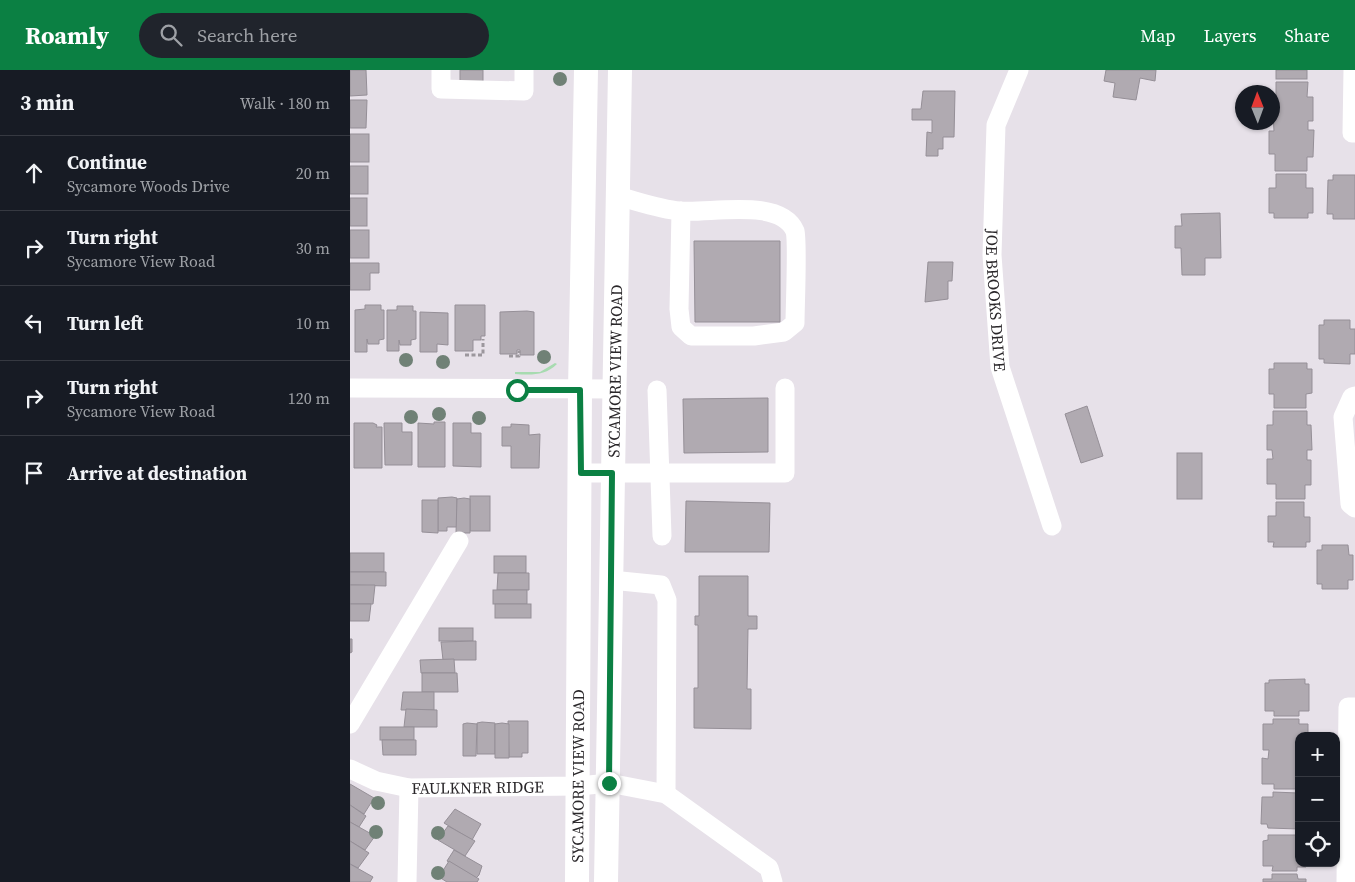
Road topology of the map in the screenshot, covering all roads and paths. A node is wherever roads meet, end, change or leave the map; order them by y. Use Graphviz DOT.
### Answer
graph roads {
  1 [pos="441,70"];
  2 [pos="524,70"];
  3 [pos="586,70"];
  4 [pos="620,70"];
  5 [pos="1019,70"];
  6 [pos="1353,70"];
  7 [pos="1354,133"];
  8 [pos="617,196"];
  9 [pos="681,211"];
  10 [pos="483,339"];
  11 [pos="519,351"];
  12 [pos="465,355"];
  13 [pos="509,356"];
  14 [pos="350,388"];
  15 [pos="785,388"];
  16 [pos="614,389"];
  17 [pos="580,390"];
  18 [pos="657,390"];
  19 [pos="1355,396"];
  20 [pos="581,473"];
  21 [pos="612,473"];
  22 [pos="662,473"];
  23 [pos="1355,508"];
  24 [pos="1052,526"];
  25 [pos="662,536"];
  26 [pos="460,542"];
  27 [pos="611,580"];
  28 [pos="1351,707"];
  29 [pos="350,724"];
  30 [pos="350,769"];
  31 [pos="609,783"];
  32 [pos="579,786"];
  33 [pos="409,788"];
  34 [pos="666,794"];
  35 [pos="1352,800"];
  36 [pos="768,877"];
  37 [pos="407,882"];
  38 [pos="577,882"];
  39 [pos="606,882"];
  40 [pos="1346,882"];
  1 -- 2 [label="street"];
  3 -- 17 [label="main road, SYCAMORE VIEW ROAD"];
  4 -- 8 [label="main road, SYCAMORE VIEW ROAD"];
  5 -- 24 [label="street, JOE BROOKS DRIVE"];
  6 -- 7 [label="street"];
  8 -- 9 [label="street"];
  8 -- 16 [label="main road, SYCAMORE VIEW ROAD"];
  9 -- 9 [label="street"];
  10 -- 12 [label="path"];
  11 -- 13 [label="path"];
  14 -- 17 [label="street"];
  15 -- 22 [label="street"];
  16 -- 17 [label="street"];
  16 -- 21 [label="main road, SYCAMORE VIEW ROAD"];
  17 -- 20 [label="main road, SYCAMORE VIEW ROAD"];
  18 -- 22 [label="street"];
  19 -- 23 [label="street"];
  20 -- 21 [label="street"];
  20 -- 32 [label="main road, SYCAMORE VIEW ROAD"];
  21 -- 22 [label="street"];
  21 -- 27 [label="main road, SYCAMORE VIEW ROAD"];
  22 -- 25 [label="street"];
  26 -- 29 [label="street"];
  27 -- 31 [label="main road, SYCAMORE VIEW ROAD"];
  27 -- 34 [label="street"];
  28 -- 35 [label="street"];
  30 -- 33 [label="street, FAULKNER RIDGE"];
  31 -- 32 [label="street, FAULKNER RIDGE"];
  31 -- 34 [label="street, FAULKNER RIDGE"];
  31 -- 39 [label="main road, SYCAMORE VIEW ROAD"];
  32 -- 33 [label="street, FAULKNER RIDGE"];
  32 -- 38 [label="main road, SYCAMORE VIEW ROAD"];
  33 -- 37 [label="street"];
  34 -- 36 [label="street"];
  35 -- 40 [label="street"];
}
